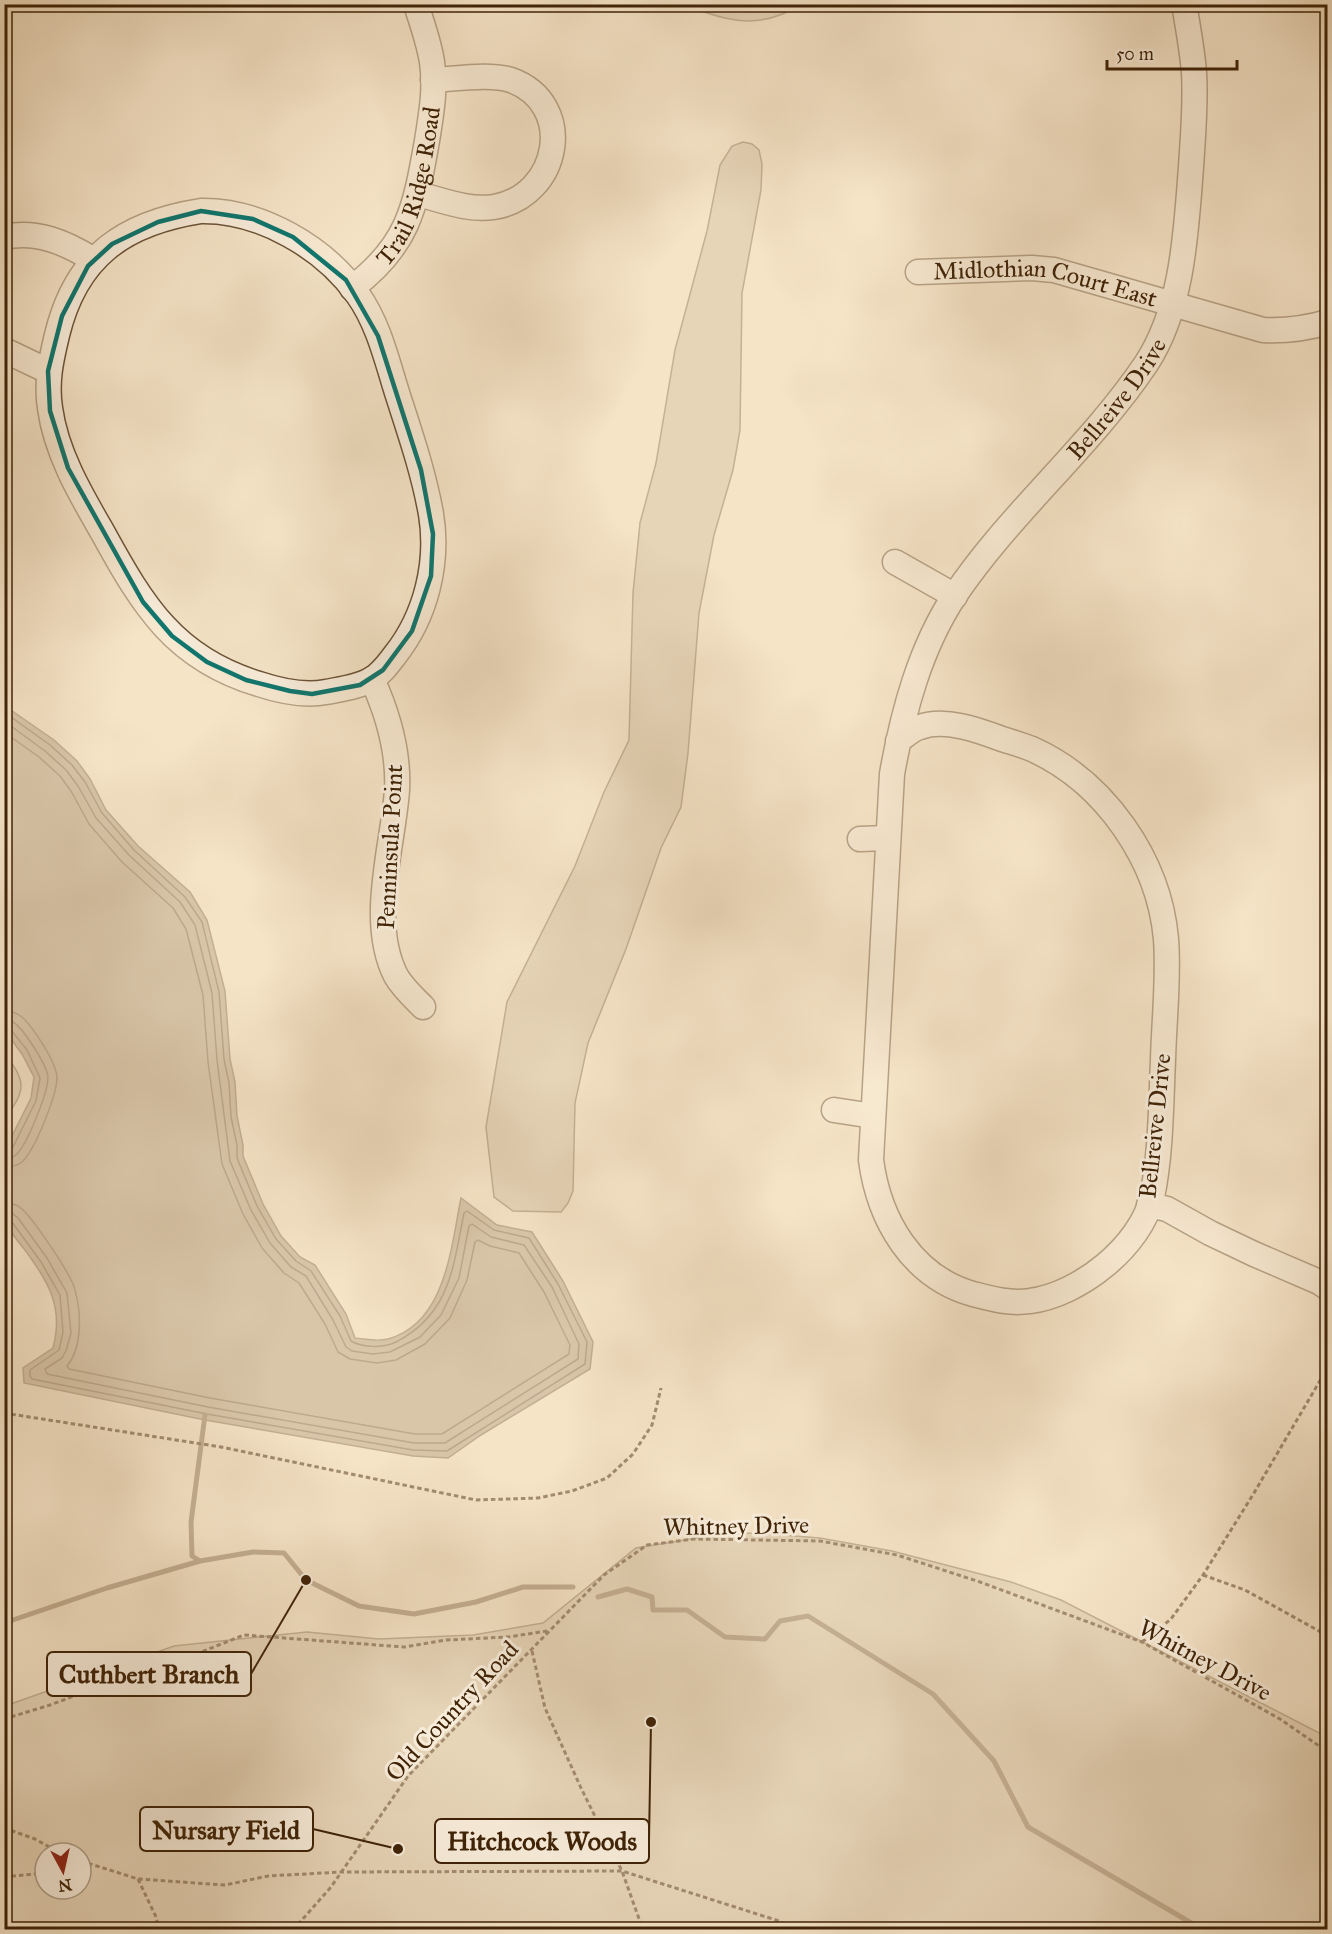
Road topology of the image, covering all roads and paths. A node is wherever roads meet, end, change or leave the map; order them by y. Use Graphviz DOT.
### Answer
graph roads {
  1 [pos="416,4"];
  2 [pos="1184,4"];
  3 [pos="433,80"];
  4 [pos="418,194"];
  5 [pos="4,237"];
  6 [pos="94,260"];
  7 [pos="918,272"];
  8 [pos="352,288"];
  9 [pos="1171,305"];
  10 [pos="1328,322"];
  11 [pos="4,350"];
  12 [pos="48,371"];
  13 [pos="896,562"];
  14 [pos="955,596"];
  15 [pos="372,679"];
  16 [pos="898,741"];
  17 [pos="887,838"];
  18 [pos="860,839"];
  19 [pos="423,1007"];
  20 [pos="834,1110"];
  21 [pos="873,1116"];
  22 [pos="1149,1205"];
  23 [pos="1328,1288"];
  24 [pos="1328,1366"];
  25 [pos="661,1388"];
  26 [pos="4,1413"];
  27 [pos="1203,1575"];
  28 [pos="549,1630"];
  29 [pos="1328,1636"];
  30 [pos="1142,1642"];
  31 [pos="532,1650"];
  32 [pos="4,1719"];
  33 [pos="1328,1752"];
  34 [pos="4,1828"];
  35 [pos="39,1841"];
  36 [pos="93,1866"];
  37 [pos="622,1871"];
  38 [pos="341,1872"];
  39 [pos="33,1874"];
  40 [pos="4,1877"];
  41 [pos="138,1879"];
  42 [pos="159,1929"];
  43 [pos="293,1929"];
  44 [pos="643,1929"];
  45 [pos="795,1929"];
  1 -- 3 [label="street, Trail Ridge Road"];
  2 -- 9 [label="street, Bellreive Drive"];
  3 -- 4 [label="street, Trail Ridge Road"];
  3 -- 4 [label="street"];
  4 -- 8 [label="street, Trail Ridge Road"];
  5 -- 6 [label="street"];
  6 -- 8 [label="street"];
  6 -- 12 [label="street"];
  7 -- 9 [label="street, Midlothian Court East"];
  8 -- 15 [label="street, Trail Ridge Road"];
  9 -- 10 [label="street, Midlothian Court East"];
  9 -- 14 [label="street, Bellreive Drive"];
  11 -- 12 [label="street"];
  12 -- 15 [label="street"];
  13 -- 14 [label="street"];
  14 -- 16 [label="street, Bellreive Drive"];
  15 -- 19 [label="street, Penninsula Point"];
  16 -- 17 [label="street, Bellreive Drive"];
  16 -- 22 [label="street, Bellreive Drive"];
  17 -- 18 [label="street"];
  17 -- 21 [label="street, Bellreive Drive"];
  20 -- 21 [label="street"];
  21 -- 22 [label="street, Bellreive Drive"];
  22 -- 23 [label="street"];
  24 -- 27 [label="path"];
  25 -- 26 [label="path"];
  27 -- 29 [label="path"];
  27 -- 30 [label="path"];
  28 -- 30 [label="path, Whitney Drive"];
  28 -- 31 [label="path, Old Country Road"];
  28 -- 32 [label="path"];
  30 -- 33 [label="path, Whitney Drive"];
  31 -- 37 [label="path"];
  31 -- 38 [label="path, Old Country Road"];
  34 -- 35 [label="path"];
  36 -- 41 [label="path"];
  37 -- 38 [label="path"];
  37 -- 44 [label="path"];
  37 -- 45 [label="path"];
  38 -- 41 [label="path"];
  38 -- 43 [label="path, Old Country Road"];
  39 -- 40 [label="path"];
  41 -- 42 [label="path"];
}
